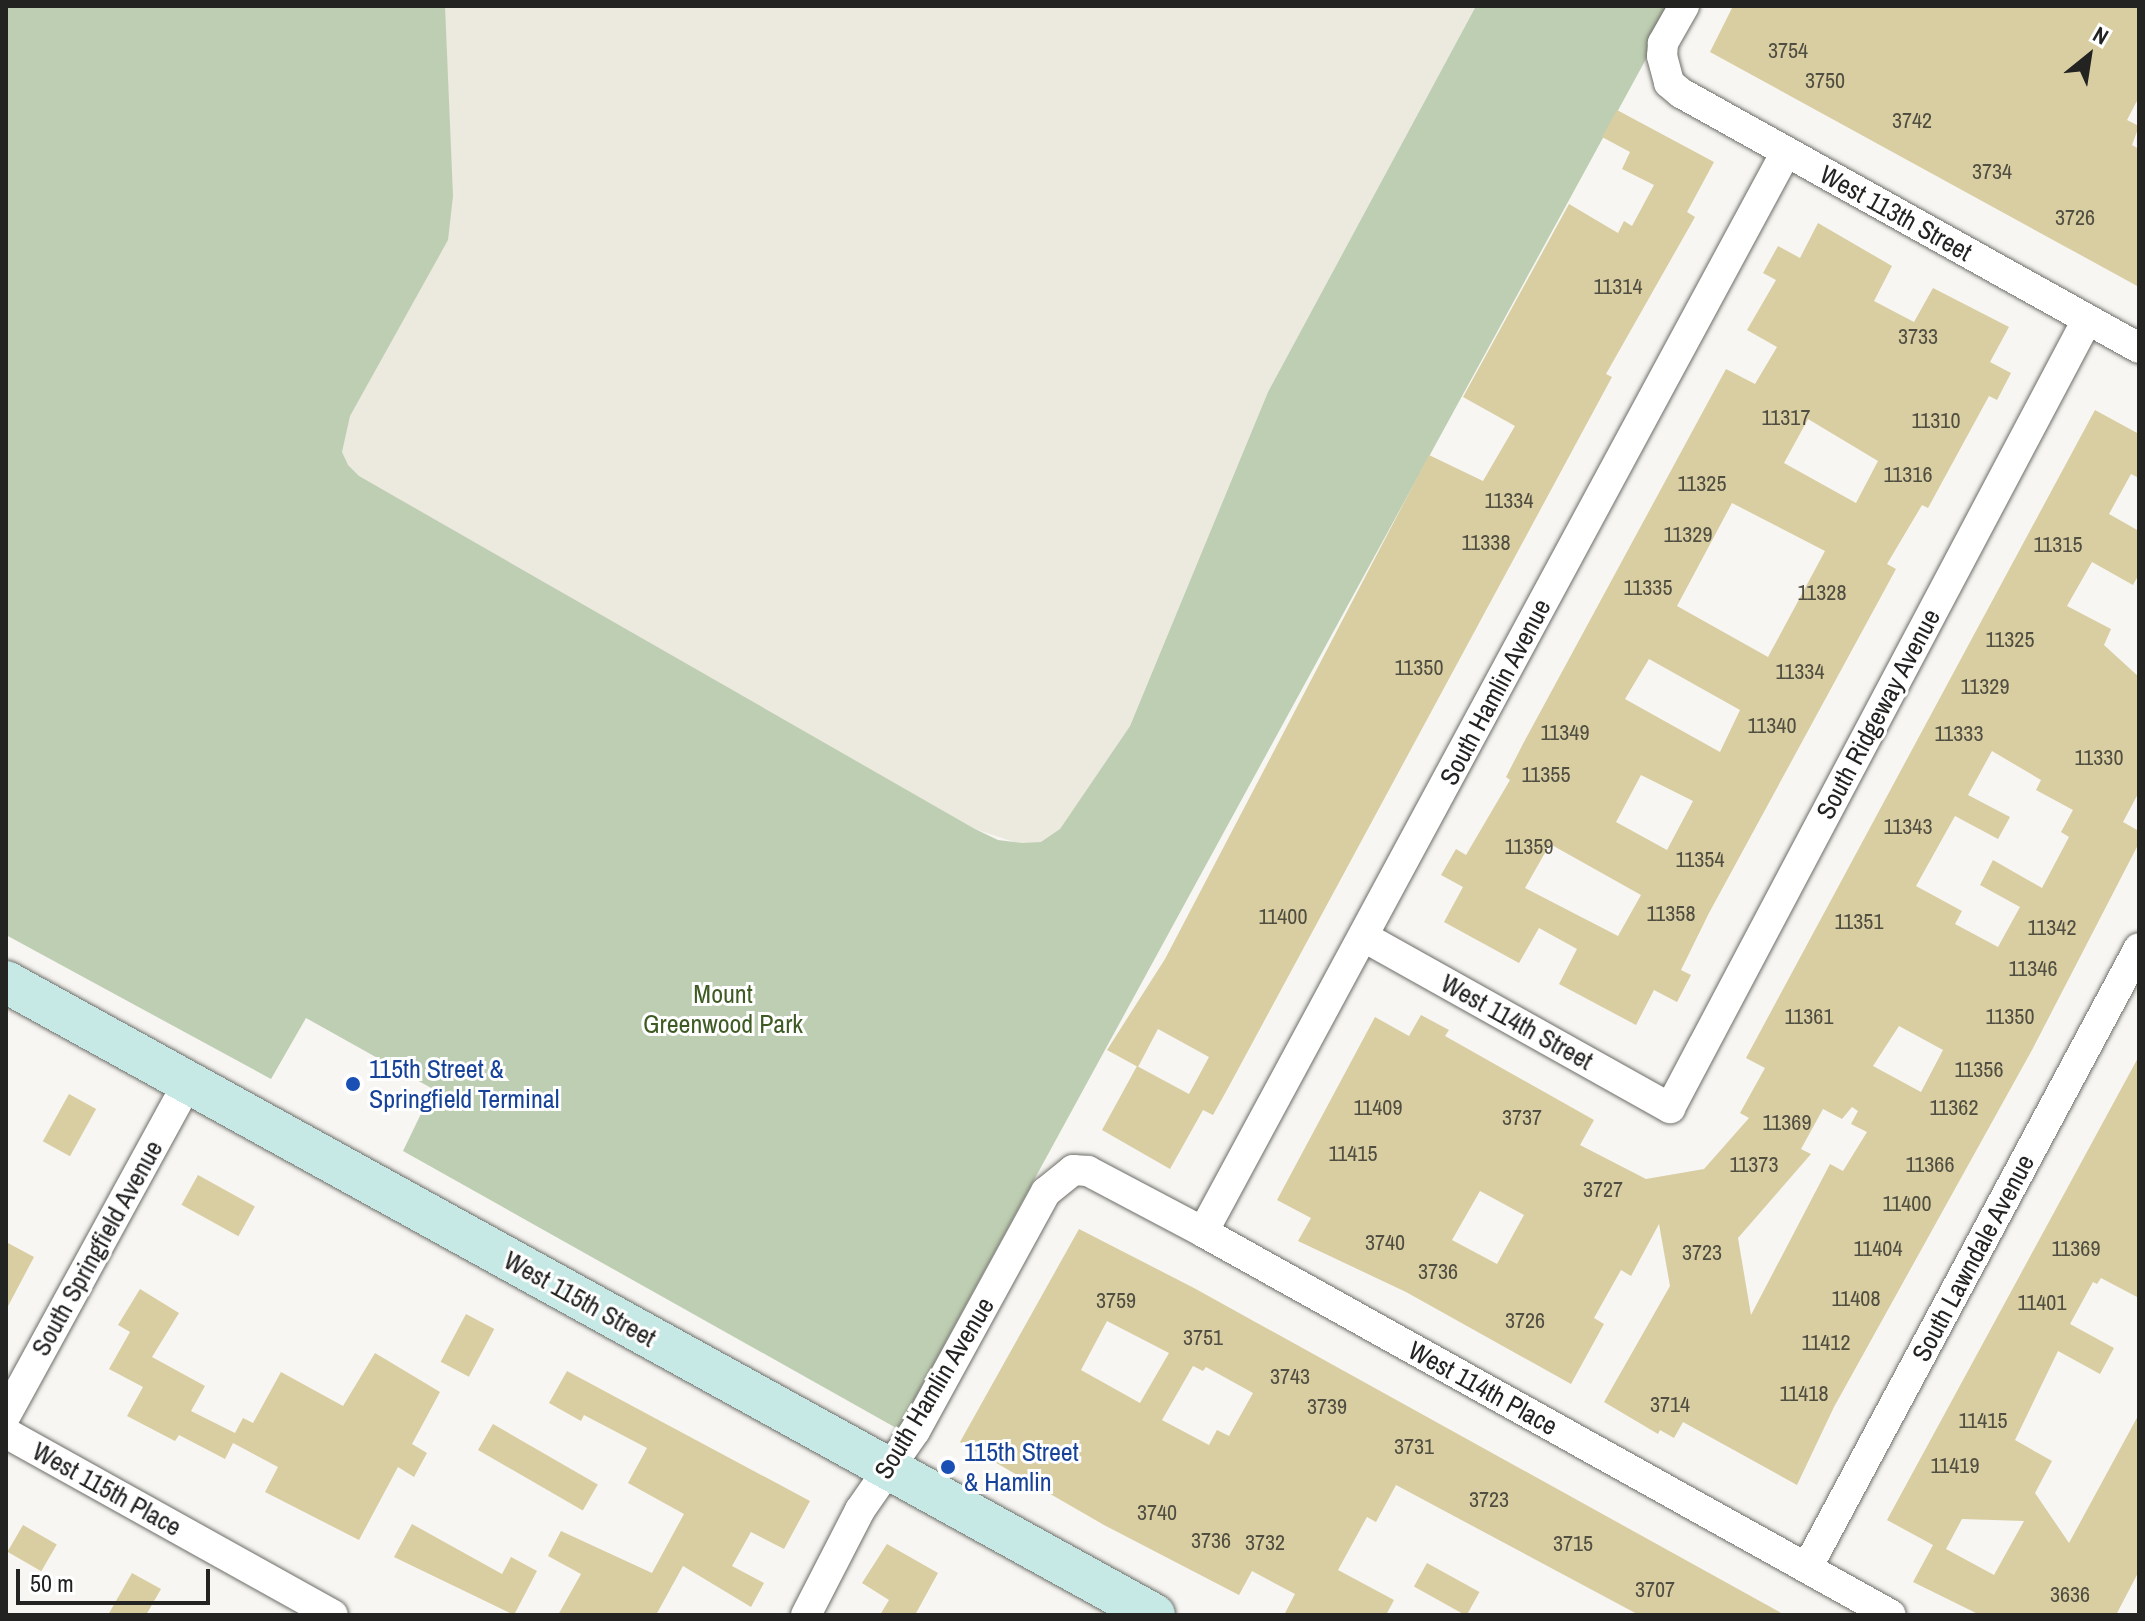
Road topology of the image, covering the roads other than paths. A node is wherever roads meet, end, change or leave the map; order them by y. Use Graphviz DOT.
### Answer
graph roads {
  1 [pos="1684,6"];
  2 [pos="1786,152"];
  3 [pos="2087,320"];
  4 [pos="2139,348"];
  5 [pos="1364,937"];
  6 [pos="2139,948"];
  7 [pos="6,982"];
  8 [pos="188,1082"];
  9 [pos="1670,1108"];
  10 [pos="1073,1170"];
  11 [pos="1203,1232"];
  12 [pos="6,1415"];
  13 [pos="6,1433"];
  14 [pos="889,1469"];
  15 [pos="1807,1568"];
  16 [pos="333,1615"];
  17 [pos="806,1615"];
  18 [pos="1154,1615"];
  19 [pos="1891,1615"];
  1 -- 2 [label="street, West 113th Street"];
  2 -- 3 [label="street, West 113th Street"];
  2 -- 5 [label="street, South Hamlin Avenue"];
  3 -- 4 [label="street, West 113th Street"];
  3 -- 9 [label="street, South Ridgeway Avenue"];
  5 -- 9 [label="street, West 114th Street"];
  5 -- 11 [label="street, South Hamlin Avenue"];
  6 -- 15 [label="street, South Lawndale Avenue"];
  7 -- 8 [label="street, West 115th Street"];
  8 -- 12 [label="street, South Springfield Avenue"];
  8 -- 14 [label="street, West 115th Street"];
  10 -- 11 [label="street, West 114th Place"];
  10 -- 14 [label="street, South Hamlin Avenue"];
  11 -- 15 [label="street, West 114th Place"];
  13 -- 16 [label="street, West 115th Place"];
  14 -- 17 [label="street, South Hamlin Avenue"];
  14 -- 18 [label="street, West 115th Street"];
  15 -- 19 [label="street, West 114th Place"];
}
